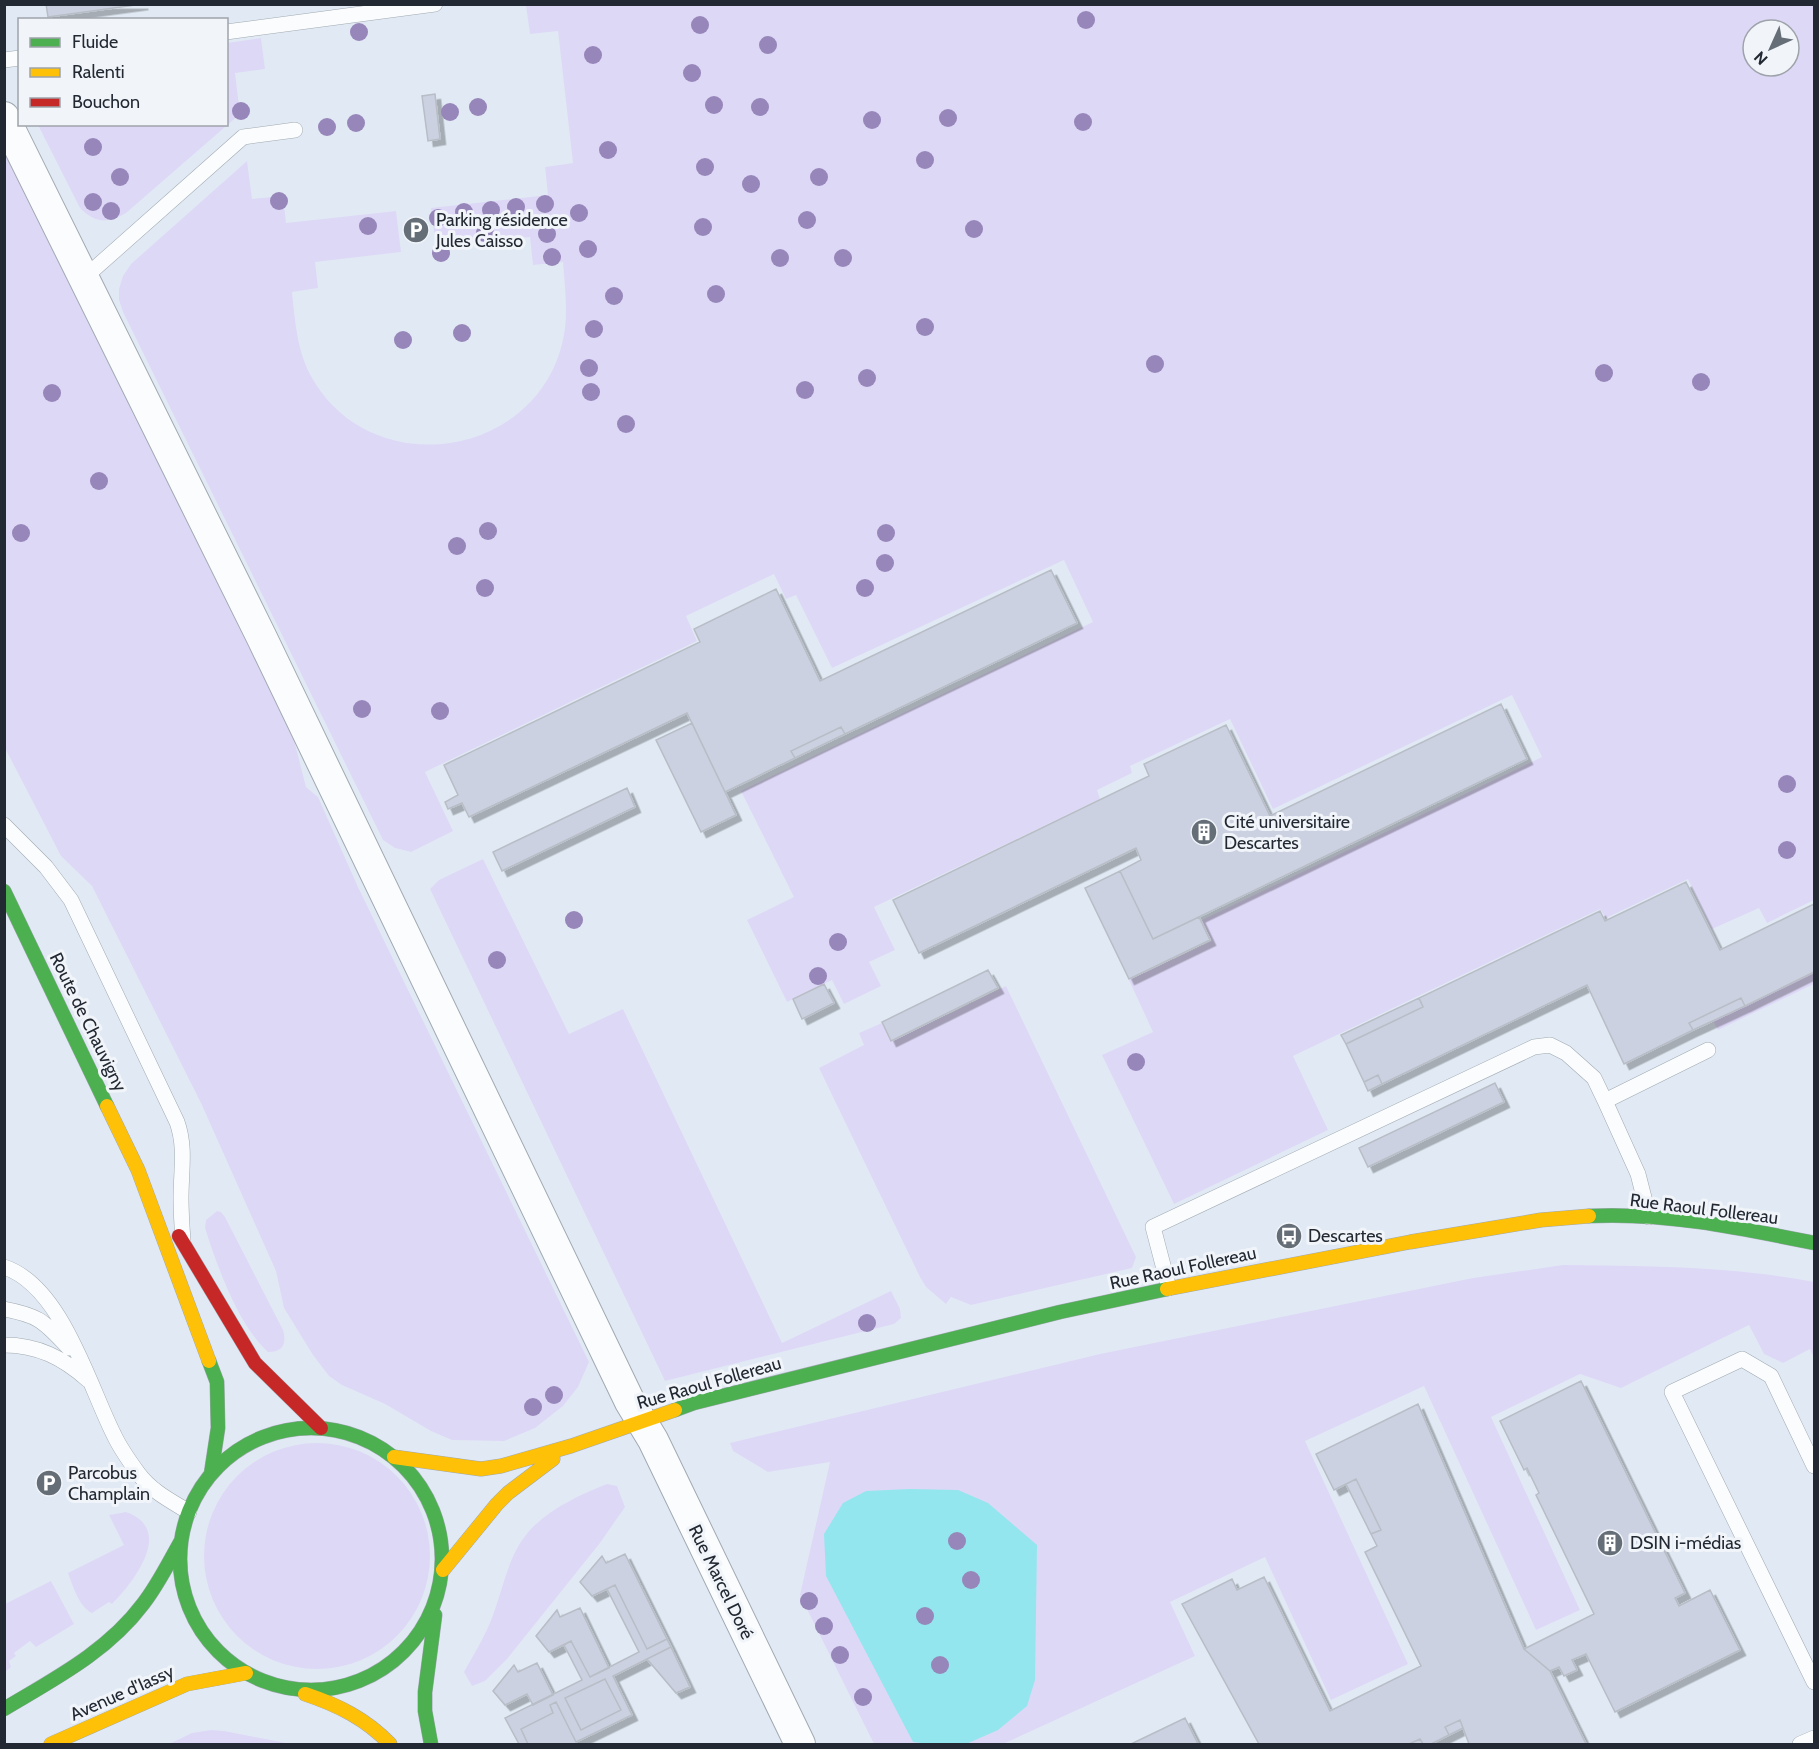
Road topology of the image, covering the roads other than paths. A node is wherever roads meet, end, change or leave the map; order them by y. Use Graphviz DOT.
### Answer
graph roads {
  1 [pos="435,4"];
  2 [pos="228,32"];
  3 [pos="4,117"];
  4 [pos="295,130"];
  5 [pos="84,278"];
  6 [pos="4,825"];
  7 [pos="4,891"];
  8 [pos="1708,1050"];
  9 [pos="1605,1101"];
  10 [pos="138,1170"];
  11 [pos="1649,1217"];
  12 [pos="1815,1243"];
  13 [pos="183,1244"];
  14 [pos="4,1267"];
  15 [pos="1169,1288"];
  16 [pos="4,1309"];
  17 [pos="4,1345"];
  18 [pos="81,1361"];
  19 [pos="93,1384"];
  20 [pos="641,1420"];
  21 [pos="321,1428"];
  22 [pos="571,1446"];
  23 [pos="394,1457"];
  24 [pos="1815,1466"];
  25 [pos="211,1474"];
  26 [pos="189,1512"];
  27 [pos="181,1541"];
  28 [pos="443,1570"];
  29 [pos="439,1592"];
  30 [pos="246,1673"];
  31 [pos="1815,1682"];
  32 [pos="292,1690"];
  33 [pos="4,1709"];
  34 [pos="1815,1738"];
  35 [pos="51,1744"];
  36 [pos="390,1744"];
  37 [pos="431,1744"];
  38 [pos="800,1744"];
  39 [pos="1800,1744"];
  1 -- 2 [label="lane"];
  3 -- 5 [label="street, Rue Marcel Doré"];
  4 -- 5 [label="lane"];
  5 -- 20 [label="street, Rue Marcel Doré"];
  6 -- 13 [label="lane"];
  7 -- 10 [label="street, Route de Chauvigny"];
  8 -- 9 [label="lane"];
  9 -- 11 [label="lane"];
  9 -- 15 [label="lane"];
  10 -- 13 [label="street"];
  10 -- 25 [label="street"];
  11 -- 12 [label="street, Rue Raoul Follereau"];
  11 -- 15 [label="street, Rue Raoul Follereau"];
  13 -- 21 [label="street"];
  14 -- 18 [label="lane"];
  15 -- 20 [label="street, Rue Raoul Follereau"];
  16 -- 18 [label="lane"];
  17 -- 19 [label="lane"];
  18 -- 19 [label="lane"];
  19 -- 26 [label="lane"];
  20 -- 22 [label="street, Rue Raoul Follereau"];
  20 -- 38 [label="street, Rue Marcel Doré"];
  21 -- 23 [label="street"];
  21 -- 25 [label="street"];
  22 -- 23 [label="street, Rue Raoul Follereau"];
  22 -- 28 [label="street, Rue Raoul Follereau"];
  23 -- 28 [label="street"];
  24 -- 31 [label="lane"];
  25 -- 26 [label="street"];
  26 -- 27 [label="street"];
  27 -- 30 [label="street"];
  27 -- 33 [label="street"];
  28 -- 29 [label="street"];
  29 -- 32 [label="street"];
  29 -- 37 [label="street"];
  30 -- 32 [label="street"];
  30 -- 35 [label="street, Avenue d'Iassy"];
  32 -- 36 [label="street"];
  34 -- 39 [label="lane"];
}
